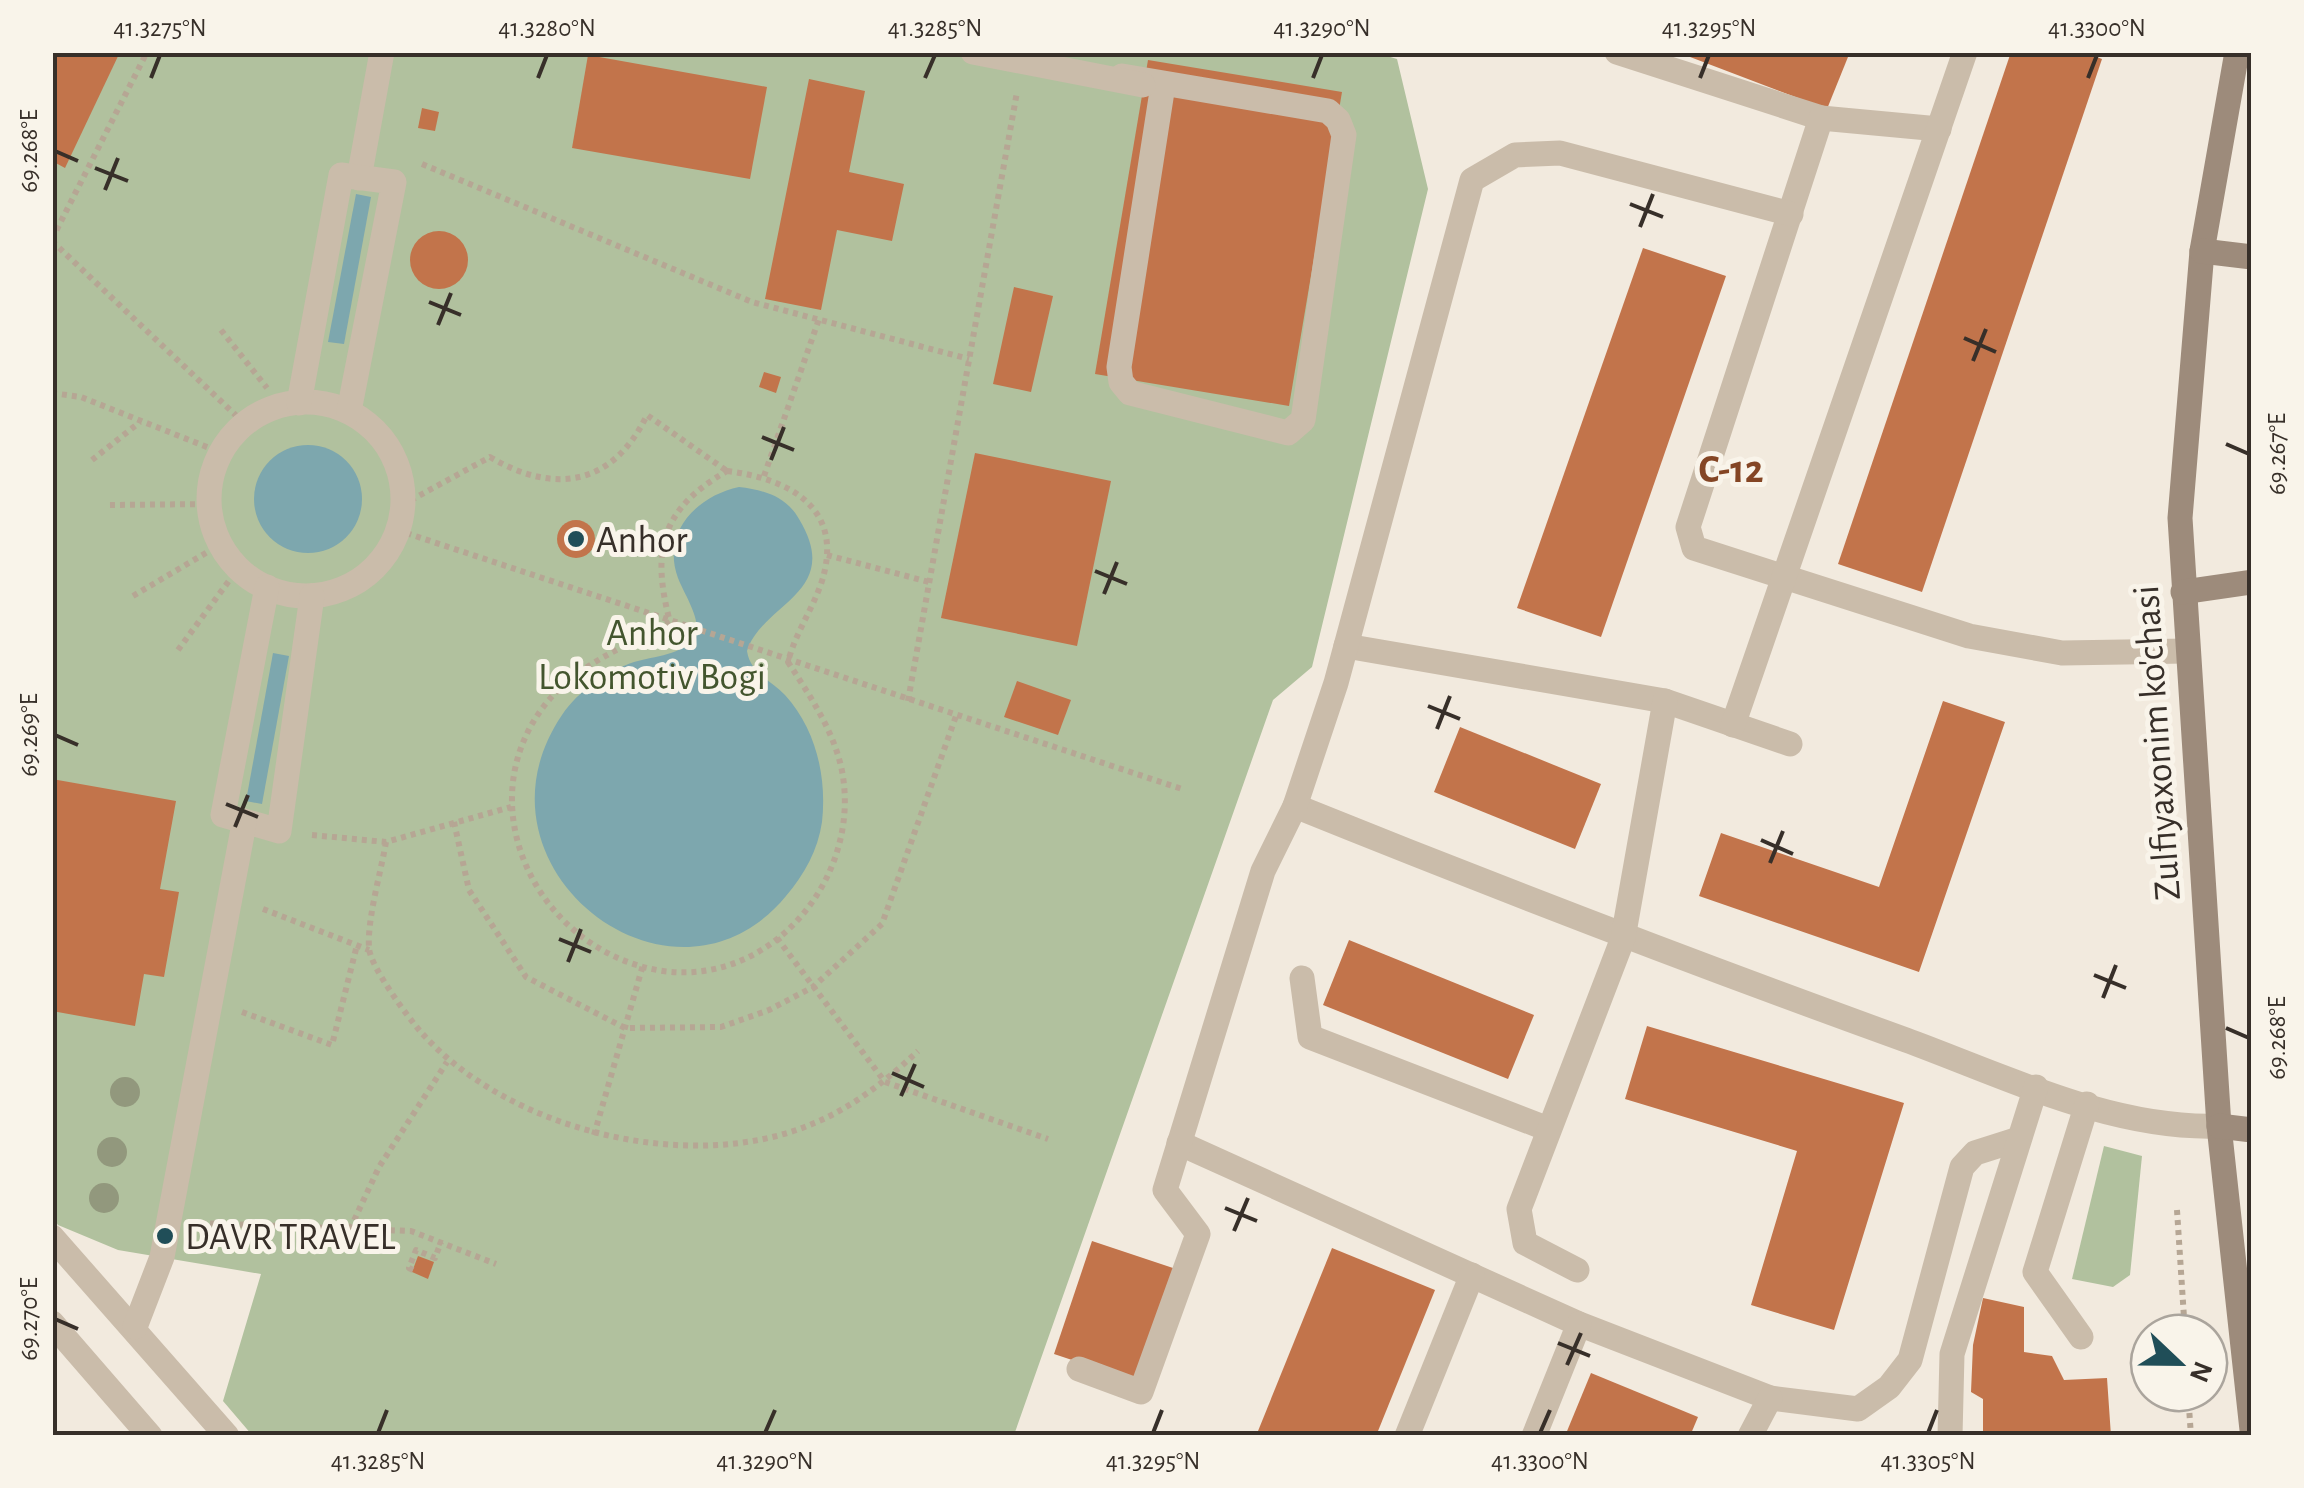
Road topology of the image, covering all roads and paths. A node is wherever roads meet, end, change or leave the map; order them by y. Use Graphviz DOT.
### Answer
graph roads {
  1 [pos="146,52"];
  2 [pos="382,52"];
  3 [pos="973,52"];
  4 [pos="1618,52"];
  5 [pos="1965,52"];
  6 [pos="2237,52"];
  7 [pos="1023,56"];
  8 [pos="1153,85"];
  9 [pos="1821,118"];
  10 [pos="1938,128"];
  11 [pos="421,163"];
  12 [pos="359,178"];
  13 [pos="1791,214"];
  14 [pos="52,240"];
  15 [pos="2202,250"];
  16 [pos="2252,257"];
  17 [pos="819,319"];
  18 [pos="220,330"];
  19 [pos="969,359"];
  20 [pos="52,392"];
  21 [pos="290,404"];
  22 [pos="348,411"];
  23 [pos="142,421"];
  24 [pos="245,424"];
  25 [pos="222,453"];
  26 [pos="92,460"];
  27 [pos="726,470"];
  28 [pos="764,476"];
  29 [pos="210,504"];
  30 [pos="110,505"];
  31 [pos="400,518"];
  32 [pos="221,544"];
  33 [pos="827,555"];
  34 [pos="239,567"];
  35 [pos="1783,580"];
  36 [pos="929,582"];
  37 [pos="2252,582"];
  38 [pos="267,587"];
  39 [pos="2183,592"];
  40 [pos="132,596"];
  41 [pos="312,596"];
  42 [pos="674,624"];
  43 [pos="1346,646"];
  44 [pos="178,650"];
  45 [pos="2187,651"];
  46 [pos="788,662"];
  47 [pos="908,701"];
  48 [pos="1665,702"];
  49 [pos="956,716"];
  50 [pos="1732,724"];
  51 [pos="1790,744"];
  52 [pos="1186,790"];
  53 [pos="1295,806"];
  54 [pos="511,807"];
  55 [pos="454,822"];
  56 [pos="244,824"];
  57 [pos="279,831"];
  58 [pos="386,842"];
  59 [pos="230,896"];
  60 [pos="777,938"];
  61 [pos="1622,938"];
  62 [pos="357,945"];
  63 [pos="369,950"];
  64 [pos="643,965"];
  65 [pos="1302,978"];
  66 [pos="813,987"];
  67 [pos="211,1001"];
  68 [pos="625,1028"];
  69 [pos="918,1050"];
  70 [pos="446,1062"];
  71 [pos="886,1082"];
  72 [pos="2036,1087"];
  73 [pos="2087,1104"];
  74 [pos="2219,1126"];
  75 [pos="1548,1129"];
  76 [pos="2252,1130"];
  77 [pos="594,1136"];
  78 [pos="1048,1139"];
  79 [pos="2019,1139"];
  80 [pos="1179,1144"];
  81 [pos="2177,1210"];
  82 [pos="169,1217"];
  83 [pos="350,1229"];
  84 [pos="52,1237"];
  85 [pos="441,1242"];
  86 [pos="496,1264"];
  87 [pos="413,1270"];
  88 [pos="1577,1270"];
  89 [pos="1472,1275"];
  90 [pos="2183,1313"];
  91 [pos="52,1323"];
  92 [pos="1579,1324"];
  93 [pos="135,1327"];
  94 [pos="2081,1337"];
  95 [pos="1079,1369"];
  96 [pos="1770,1398"];
  97 [pos="2252,1430"];
  98 [pos="150,1436"];
  99 [pos="227,1436"];
  100 [pos="1408,1436"];
  101 [pos="1534,1436"];
  102 [pos="1750,1436"];
  103 [pos="1950,1436"];
  1 -- 14 [label="path"];
  2 -- 12 [label="street"];
  3 -- 7 [label="street"];
  4 -- 9 [label="street"];
  5 -- 10 [label="street"];
  6 -- 15 [label="main road, Zulfiyaxonim ko'chasi"];
  7 -- 8 [label="street"];
  7 -- 19 [label="path"];
  8 -- 8 [label="street"];
  9 -- 10 [label="street"];
  9 -- 13 [label="street"];
  10 -- 35 [label="street"];
  11 -- 17 [label="path"];
  12 -- 21 [label="street"];
  12 -- 22 [label="street"];
  13 -- 35 [label="street"];
  13 -- 43 [label="street"];
  14 -- 24 [label="path"];
  15 -- 16 [label="main road"];
  15 -- 39 [label="main road, Zulfiyaxonim ko'chasi"];
  17 -- 19 [label="path"];
  17 -- 28 [label="path"];
  18 -- 21 [label="path"];
  19 -- 36 [label="path"];
  20 -- 23 [label="path"];
  21 -- 22 [label="street"];
  21 -- 24 [label="street"];
  22 -- 31 [label="street"];
  23 -- 25 [label="path"];
  23 -- 26 [label="path"];
  24 -- 25 [label="street"];
  25 -- 29 [label="street"];
  27 -- 28 [label="path"];
  27 -- 31 [label="path"];
  27 -- 42 [label="path"];
  28 -- 33 [label="path"];
  29 -- 30 [label="path"];
  29 -- 32 [label="street"];
  31 -- 41 [label="street"];
  31 -- 42 [label="path"];
  32 -- 34 [label="street"];
  32 -- 40 [label="path"];
  33 -- 36 [label="path"];
  33 -- 46 [label="path"];
  34 -- 38 [label="street"];
  34 -- 44 [label="path"];
  35 -- 45 [label="street"];
  35 -- 50 [label="street"];
  36 -- 47 [label="path"];
  37 -- 39 [label="main road"];
  38 -- 41 [label="street"];
  38 -- 56 [label="street"];
  39 -- 45 [label="main road, Zulfiyaxonim ko'chasi"];
  41 -- 57 [label="street"];
  42 -- 46 [label="path"];
  42 -- 54 [label="path"];
  43 -- 48 [label="street"];
  43 -- 53 [label="street"];
  45 -- 74 [label="main road, Zulfiyaxonim ko'chasi"];
  46 -- 47 [label="path"];
  46 -- 60 [label="path"];
  47 -- 49 [label="path"];
  48 -- 50 [label="street"];
  48 -- 61 [label="street"];
  49 -- 52 [label="path"];
  49 -- 66 [label="path"];
  50 -- 51 [label="street"];
  53 -- 61 [label="street"];
  53 -- 80 [label="street"];
  54 -- 55 [label="path"];
  54 -- 64 [label="path"];
  55 -- 58 [label="path"];
  55 -- 68 [label="path"];
  56 -- 57 [label="street"];
  56 -- 59 [label="street"];
  57 -- 58 [label="path"];
  58 -- 63 [label="path"];
  59 -- 62 [label="path"];
  59 -- 67 [label="street"];
  60 -- 64 [label="path"];
  60 -- 66 [label="path"];
  61 -- 72 [label="street"];
  61 -- 75 [label="street"];
  62 -- 63 [label="path"];
  62 -- 67 [label="path"];
  63 -- 70 [label="path"];
  64 -- 68 [label="path"];
  65 -- 75 [label="street"];
  66 -- 68 [label="path"];
  66 -- 71 [label="path"];
  67 -- 82 [label="street"];
  68 -- 77 [label="path"];
  69 -- 71 [label="path"];
  70 -- 77 [label="path"];
  70 -- 83 [label="path"];
  71 -- 77 [label="path"];
  71 -- 78 [label="path"];
  72 -- 73 [label="street"];
  72 -- 79 [label="street"];
  73 -- 74 [label="street"];
  73 -- 94 [label="street"];
  74 -- 76 [label="main road"];
  74 -- 97 [label="main road, Zulfiyaxonim ko'chasi"];
  75 -- 88 [label="street"];
  79 -- 96 [label="street"];
  79 -- 103 [label="street"];
  80 -- 89 [label="street"];
  80 -- 95 [label="street"];
  81 -- 90 [label="path"];
  82 -- 83 [label="path"];
  82 -- 93 [label="street"];
  83 -- 85 [label="path"];
  84 -- 93 [label="street"];
  85 -- 86 [label="path"];
  85 -- 87 [label="path"];
  89 -- 92 [label="street"];
  89 -- 100 [label="street"];
  91 -- 98 [label="street"];
  92 -- 96 [label="street"];
  92 -- 101 [label="street"];
  93 -- 99 [label="street"];
  96 -- 102 [label="street"];
}
